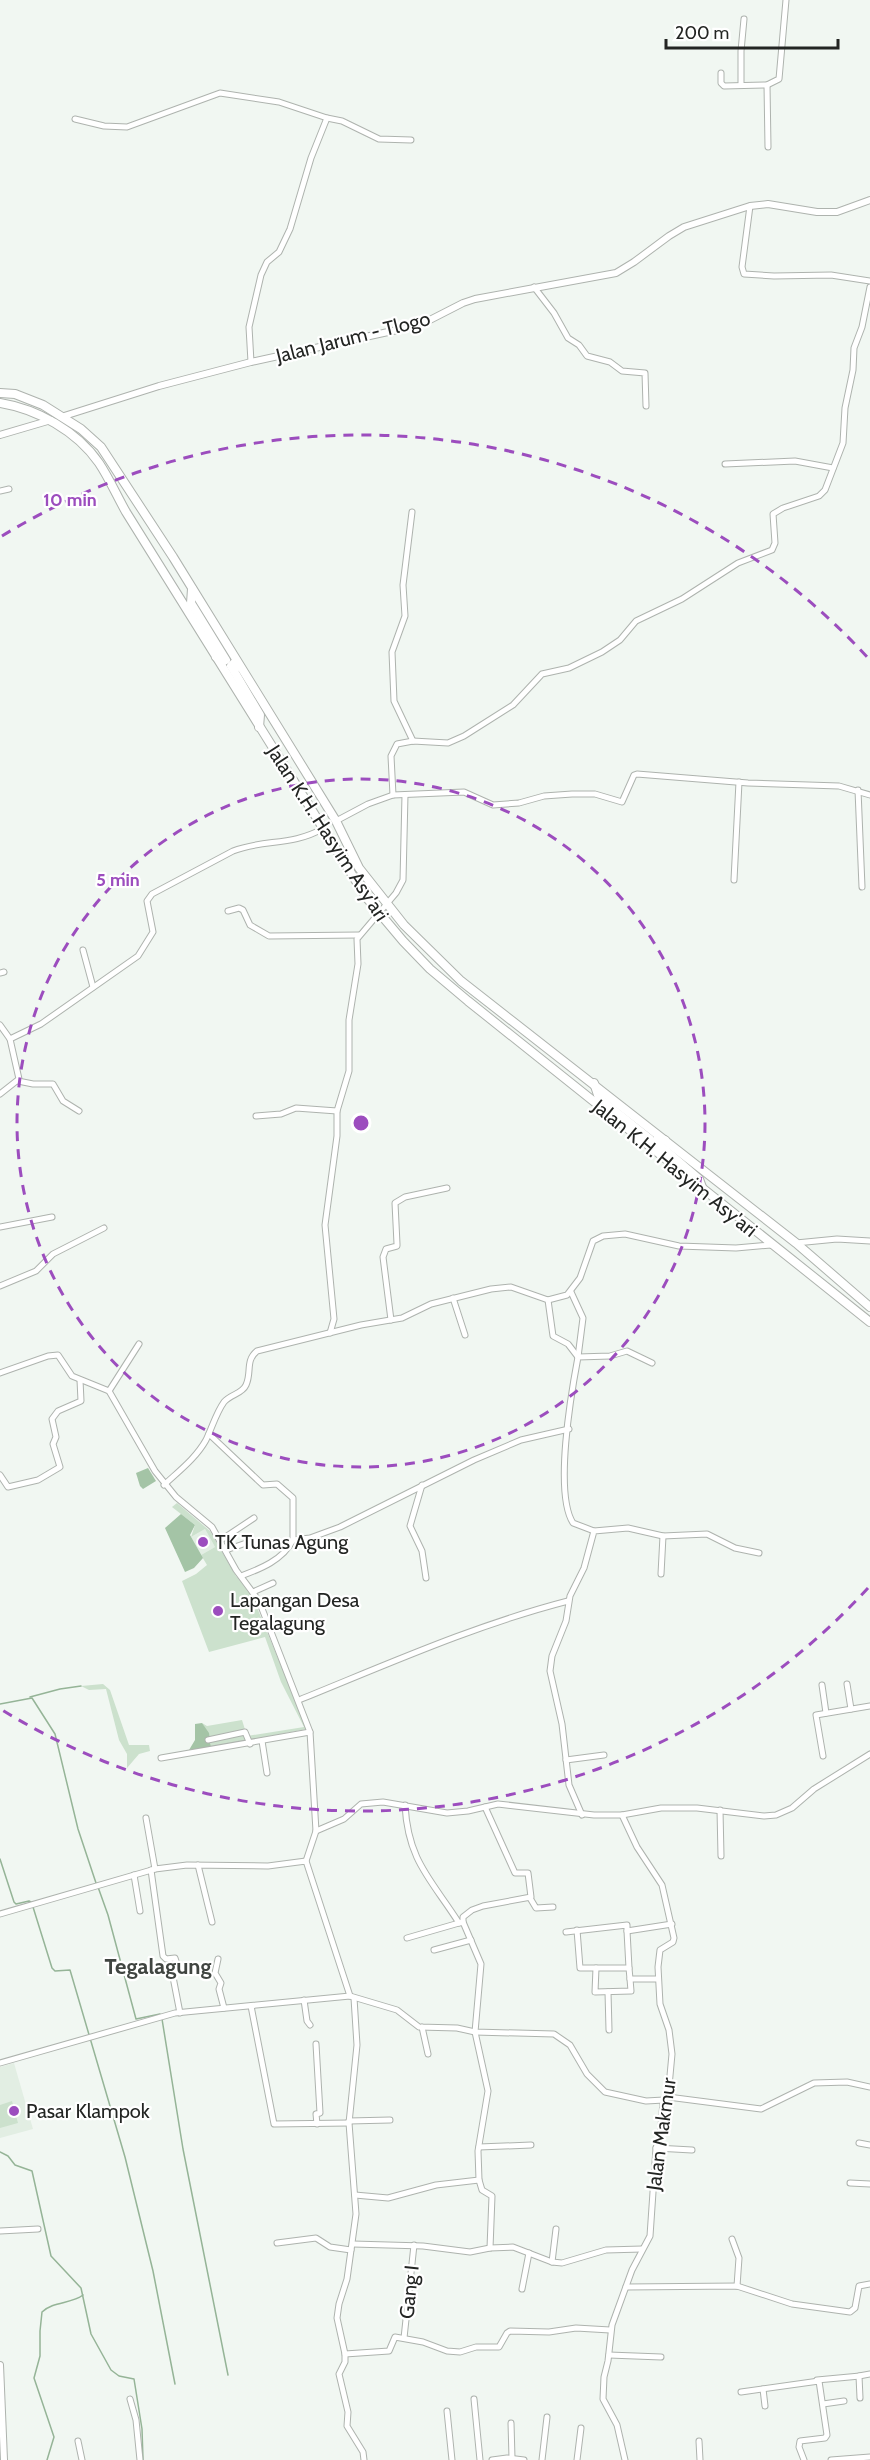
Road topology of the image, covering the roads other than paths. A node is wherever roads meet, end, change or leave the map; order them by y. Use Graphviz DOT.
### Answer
graph roads {
  1 [pos="786,0"];
  2 [pos="744,19"];
  3 [pos="721,73"];
  4 [pos="741,85"];
  5 [pos="767,86"];
  6 [pos="327,118"];
  7 [pos="75,119"];
  8 [pos="411,140"];
  9 [pos="768,147"];
  10 [pos="870,200"];
  11 [pos="750,206"];
  12 [pos="870,281"];
  13 [pos="534,287"];
  14 [pos="870,287"];
  15 [pos="251,362"];
  16 [pos="0,393"];
  17 [pos="0,403"];
  18 [pos="646,406"];
  19 [pos="62,417"];
  20 [pos="50,420"];
  21 [pos="0,435"];
  22 [pos="725,464"];
  23 [pos="833,468"];
  24 [pos="9,489"];
  25 [pos="0,491"];
  26 [pos="412,512"];
  27 [pos="192,588"];
  28 [pos="214,655"];
  29 [pos="241,668"];
  30 [pos="259,727"];
  31 [pos="413,741"];
  32 [pos="739,782"];
  33 [pos="858,790"];
  34 [pos="393,795"];
  35 [pos="405,795"];
  36 [pos="870,795"];
  37 [pos="336,821"];
  38 [pos="322,829"];
  39 [pos="734,880"];
  40 [pos="862,887"];
  41 [pos="386,904"];
  42 [pos="228,911"];
  43 [pos="378,913"];
  44 [pos="359,935"];
  45 [pos="83,950"];
  46 [pos="93,987"];
  47 [pos="0,1025"];
  48 [pos="10,1039"];
  49 [pos="18,1081"];
  50 [pos="594,1083"];
  51 [pos="0,1094"];
  52 [pos="79,1111"];
  53 [pos="337,1111"];
  54 [pos="256,1116"];
  55 [pos="638,1138"];
  56 [pos="666,1140"];
  57 [pos="447,1188"];
  58 [pos="703,1190"];
  59 [pos="52,1217"];
  60 [pos="0,1227"];
  61 [pos="104,1227"];
  62 [pos="870,1241"];
  63 [pos="796,1243"];
  64 [pos="771,1245"];
  65 [pos="0,1286"];
  66 [pos="571,1293"];
  67 [pos="453,1298"];
  68 [pos="549,1299"];
  69 [pos="870,1307"];
  70 [pos="391,1320"];
  71 [pos="870,1322"];
  72 [pos="330,1333"];
  73 [pos="465,1335"];
  74 [pos="139,1344"];
  75 [pos="578,1357"];
  76 [pos="652,1363"];
  77 [pos="0,1374"];
  78 [pos="80,1380"];
  79 [pos="109,1391"];
  80 [pos="569,1429"];
  81 [pos="208,1434"];
  82 [pos="0,1475"];
  83 [pos="164,1485"];
  84 [pos="422,1485"];
  85 [pos="254,1518"];
  86 [pos="594,1531"];
  87 [pos="663,1536"];
  88 [pos="221,1540"];
  89 [pos="293,1540"];
  90 [pos="252,1541"];
  91 [pos="226,1550"];
  92 [pos="759,1553"];
  93 [pos="661,1574"];
  94 [pos="241,1576"];
  95 [pos="426,1578"];
  96 [pos="273,1583"];
  97 [pos="253,1592"];
  98 [pos="568,1601"];
  99 [pos="847,1684"];
  100 [pos="822,1685"];
  101 [pos="298,1700"];
  102 [pos="870,1706"];
  103 [pos="851,1709"];
  104 [pos="826,1713"];
  105 [pos="310,1732"];
  106 [pos="208,1740"];
  107 [pos="262,1741"];
  108 [pos="250,1744"];
  109 [pos="870,1754"];
  110 [pos="604,1755"];
  111 [pos="823,1756"];
  112 [pos="161,1758"];
  113 [pos="566,1760"];
  114 [pos="267,1773"];
  115 [pos="405,1805"];
  116 [pos="485,1807"];
  117 [pos="720,1810"];
  118 [pos="582,1815"];
  119 [pos="622,1815"];
  120 [pos="146,1818"];
  121 [pos="316,1831"];
  122 [pos="721,1856"];
  123 [pos="306,1861"];
  124 [pos="198,1865"];
  125 [pos="153,1870"];
  126 [pos="134,1875"];
  127 [pos="530,1898"];
  128 [pos="553,1907"];
  129 [pos="140,1911"];
  130 [pos="0,1914"];
  131 [pos="212,1922"];
  132 [pos="461,1923"];
  133 [pos="672,1924"];
  134 [pos="577,1930"];
  135 [pos="627,1931"];
  136 [pos="566,1932"];
  137 [pos="406,1938"];
  138 [pos="471,1940"];
  139 [pos="434,1950"];
  140 [pos="218,1959"];
  141 [pos="596,1968"];
  142 [pos="629,1968"];
  143 [pos="630,1979"];
  144 [pos="658,1979"];
  145 [pos="608,1992"];
  146 [pos="352,1997"];
  147 [pos="304,2000"];
  148 [pos="251,2006"];
  149 [pos="225,2008"];
  150 [pos="180,2013"];
  151 [pos="310,2025"];
  152 [pos="422,2027"];
  153 [pos="609,2030"];
  154 [pos="475,2032"];
  155 [pos="316,2044"];
  156 [pos="428,2054"];
  157 [pos="0,2063"];
  158 [pos="870,2087"];
  159 [pos="666,2098"];
  160 [pos="390,2121"];
  161 [pos="349,2122"];
  162 [pos="318,2124"];
  163 [pos="859,2144"];
  164 [pos="531,2145"];
  165 [pos="870,2145"];
  166 [pos="479,2147"];
  167 [pos="656,2148"];
  168 [pos="692,2150"];
  169 [pos="478,2180"];
  170 [pos="850,2183"];
  171 [pos="870,2184"];
  172 [pos="355,2196"];
  173 [pos="38,2229"];
  174 [pos="556,2229"];
  175 [pos="0,2231"];
  176 [pos="732,2239"];
  177 [pos="277,2243"];
  178 [pos="414,2245"];
  179 [pos="352,2247"];
  180 [pos="490,2248"];
  181 [pos="642,2249"];
  182 [pos="529,2253"];
  183 [pos="552,2262"];
  184 [pos="870,2284"];
  185 [pos="736,2286"];
  186 [pos="626,2287"];
  187 [pos="522,2289"];
  188 [pos="610,2330"];
  189 [pos="404,2338"];
  190 [pos="345,2354"];
  191 [pos="609,2355"];
  192 [pos="661,2357"];
  193 [pos="0,2365"];
  194 [pos="870,2374"];
  195 [pos="860,2376"];
  196 [pos="817,2380"];
  197 [pos="763,2389"];
  198 [pos="741,2392"];
  199 [pos="860,2398"];
  200 [pos="130,2399"];
  201 [pos="474,2399"];
  202 [pos="2,2401"];
  203 [pos="844,2401"];
  204 [pos="823,2404"];
  205 [pos="765,2406"];
  206 [pos="447,2411"];
  207 [pos="547,2418"];
  208 [pos="511,2423"];
  209 [pos="581,2428"];
  210 [pos="78,2441"];
  211 [pos="699,2441"];
  212 [pos="870,2457"];
  213 [pos="512,2458"];
  214 [pos="4,2460"];
  215 [pos="82,2460"];
  216 [pos="140,2460"];
  217 [pos="364,2460"];
  218 [pos="452,2460"];
  219 [pos="480,2460"];
  220 [pos="492,2460"];
  221 [pos="524,2460"];
  222 [pos="542,2460"];
  223 [pos="577,2460"];
  224 [pos="625,2460"];
  225 [pos="700,2460"];
  226 [pos="804,2460"];
  227 [pos="831,2460"];
  1 -- 5 [label="street"];
  2 -- 4 [label="street"];
  3 -- 4 [label="street"];
  4 -- 5 [label="street"];
  5 -- 9 [label="street"];
  6 -- 7 [label="street"];
  6 -- 8 [label="street"];
  6 -- 15 [label="street"];
  10 -- 11 [label="street, Jalan Jarum - Tlogo"];
  11 -- 12 [label="street"];
  11 -- 13 [label="street, Jalan Jarum - Tlogo"];
  13 -- 15 [label="street, Jalan Jarum - Tlogo"];
  13 -- 18 [label="street"];
  14 -- 23 [label="street"];
  15 -- 19 [label="street, Jalan Jarum - Tlogo"];
  16 -- 19 [label="highway, Jalan K.H. Hasyim Asy'ari"];
  17 -- 20 [label="highway, Jalan K.H. Hasyim Asy'ari"];
  19 -- 20 [label="street, Jalan Jarum - Tlogo"];
  19 -- 27 [label="highway, Jalan K.H. Hasyim Asy'ari"];
  20 -- 21 [label="street, Jalan Jarum - Tlogo"];
  20 -- 28 [label="highway, Jalan K.H. Hasyim Asy'ari"];
  22 -- 23 [label="street"];
  23 -- 31 [label="street"];
  24 -- 25 [label="street"];
  26 -- 31 [label="street"];
  27 -- 28 [label="highway"];
  27 -- 29 [label="highway, Jalan K.H. Hasyim Asy'ari"];
  28 -- 30 [label="highway, Jalan K.H. Hasyim Asy'ari"];
  29 -- 30 [label="highway"];
  29 -- 37 [label="highway, Jalan K.H. Hasyim Asy'ari"];
  30 -- 38 [label="highway, Jalan K.H. Hasyim Asy'ari"];
  31 -- 34 [label="street"];
  32 -- 33 [label="street"];
  32 -- 35 [label="street"];
  32 -- 39 [label="street"];
  33 -- 36 [label="street"];
  33 -- 40 [label="street"];
  34 -- 35 [label="street"];
  34 -- 37 [label="street"];
  35 -- 41 [label="street"];
  37 -- 41 [label="highway, Jalan K.H. Hasyim Asy'ari"];
  38 -- 43 [label="highway, Jalan K.H. Hasyim Asy'ari"];
  38 -- 46 [label="street"];
  41 -- 43 [label="street"];
  41 -- 50 [label="highway, Jalan K.H. Hasyim Asy'ari"];
  42 -- 44 [label="street"];
  43 -- 44 [label="street"];
  43 -- 55 [label="highway, Jalan K.H. Hasyim Asy'ari"];
  44 -- 53 [label="street"];
  45 -- 46 [label="street"];
  46 -- 48 [label="street"];
  47 -- 48 [label="street"];
  48 -- 49 [label="street"];
  49 -- 51 [label="street"];
  49 -- 52 [label="street"];
  50 -- 55 [label="highway"];
  50 -- 56 [label="highway, Jalan K.H. Hasyim Asy'ari"];
  53 -- 54 [label="street"];
  53 -- 72 [label="street"];
  55 -- 58 [label="highway, Jalan K.H. Hasyim Asy'ari"];
  56 -- 58 [label="highway"];
  56 -- 63 [label="highway, Jalan K.H. Hasyim Asy'ari"];
  57 -- 70 [label="street"];
  58 -- 64 [label="highway, Jalan K.H. Hasyim Asy'ari"];
  59 -- 60 [label="street"];
  61 -- 65 [label="street"];
  62 -- 63 [label="street"];
  63 -- 69 [label="highway, Jalan K.H. Hasyim Asy'ari"];
  64 -- 66 [label="street"];
  64 -- 71 [label="highway, Jalan K.H. Hasyim Asy'ari"];
  66 -- 68 [label="street"];
  66 -- 75 [label="street"];
  67 -- 68 [label="street"];
  67 -- 70 [label="street"];
  67 -- 73 [label="street"];
  68 -- 75 [label="street"];
  70 -- 72 [label="street"];
  72 -- 81 [label="street"];
  74 -- 79 [label="street"];
  75 -- 76 [label="street"];
  75 -- 80 [label="street"];
  77 -- 78 [label="street"];
  78 -- 79 [label="street"];
  78 -- 82 [label="street"];
  79 -- 83 [label="street"];
  80 -- 84 [label="street"];
  80 -- 86 [label="street"];
  81 -- 83 [label="street"];
  81 -- 89 [label="street"];
  83 -- 88 [label="street"];
  84 -- 89 [label="street"];
  84 -- 95 [label="street"];
  85 -- 88 [label="street"];
  86 -- 87 [label="street"];
  86 -- 98 [label="street"];
  87 -- 92 [label="street"];
  87 -- 93 [label="street"];
  88 -- 91 [label="street"];
  89 -- 94 [label="street"];
  90 -- 91 [label="street"];
  91 -- 94 [label="street"];
  94 -- 97 [label="street"];
  96 -- 97 [label="street"];
  97 -- 101 [label="street"];
  98 -- 101 [label="street"];
  98 -- 113 [label="street"];
  99 -- 103 [label="street"];
  100 -- 104 [label="street"];
  101 -- 105 [label="street"];
  102 -- 103 [label="street"];
  103 -- 104 [label="street"];
  104 -- 111 [label="street"];
  105 -- 107 [label="street"];
  105 -- 121 [label="street"];
  106 -- 108 [label="street"];
  107 -- 108 [label="street"];
  107 -- 114 [label="street"];
  108 -- 112 [label="street"];
  109 -- 117 [label="street"];
  110 -- 113 [label="street"];
  113 -- 118 [label="street"];
  115 -- 116 [label="street"];
  115 -- 121 [label="street"];
  115 -- 132 [label="street"];
  116 -- 118 [label="street"];
  116 -- 127 [label="street"];
  117 -- 119 [label="street"];
  117 -- 122 [label="street"];
  118 -- 119 [label="street"];
  119 -- 133 [label="street"];
  120 -- 125 [label="street"];
  121 -- 123 [label="street"];
  123 -- 124 [label="street"];
  123 -- 146 [label="street"];
  124 -- 125 [label="street"];
  124 -- 131 [label="street"];
  125 -- 126 [label="street"];
  125 -- 150 [label="street"];
  126 -- 129 [label="street"];
  126 -- 130 [label="street"];
  127 -- 128 [label="street"];
  127 -- 132 [label="street"];
  132 -- 137 [label="street"];
  132 -- 138 [label="street"];
  133 -- 135 [label="street"];
  133 -- 144 [label="street, Jalan Makmur"];
  134 -- 135 [label="street"];
  134 -- 136 [label="street"];
  134 -- 141 [label="street"];
  135 -- 142 [label="street"];
  138 -- 139 [label="street"];
  138 -- 154 [label="street"];
  140 -- 149 [label="street"];
  141 -- 142 [label="street"];
  141 -- 145 [label="street"];
  142 -- 143 [label="street"];
  143 -- 144 [label="street"];
  143 -- 145 [label="street"];
  144 -- 159 [label="street, Jalan Makmur"];
  145 -- 153 [label="street"];
  146 -- 147 [label="street"];
  146 -- 152 [label="street"];
  146 -- 161 [label="street"];
  147 -- 148 [label="street"];
  147 -- 151 [label="street"];
  148 -- 149 [label="street"];
  148 -- 162 [label="street"];
  149 -- 150 [label="street"];
  150 -- 157 [label="street"];
  152 -- 154 [label="street"];
  152 -- 156 [label="street"];
  154 -- 159 [label="street"];
  154 -- 166 [label="street"];
  155 -- 162 [label="street"];
  158 -- 159 [label="street"];
  159 -- 167 [label="street, Jalan Makmur"];
  160 -- 161 [label="street"];
  161 -- 162 [label="street"];
  161 -- 172 [label="street"];
  163 -- 165 [label="street"];
  164 -- 166 [label="street"];
  166 -- 169 [label="street"];
  167 -- 168 [label="street"];
  167 -- 181 [label="street, Jalan Makmur"];
  169 -- 172 [label="street"];
  169 -- 180 [label="street"];
  170 -- 171 [label="street"];
  172 -- 179 [label="street"];
  173 -- 175 [label="street"];
  174 -- 183 [label="street"];
  176 -- 185 [label="street"];
  177 -- 179 [label="street"];
  178 -- 179 [label="street"];
  178 -- 180 [label="street"];
  178 -- 189 [label="street, Gang I"];
  179 -- 190 [label="street"];
  180 -- 182 [label="street"];
  181 -- 183 [label="street"];
  181 -- 186 [label="street, Jalan Makmur"];
  182 -- 183 [label="street"];
  182 -- 187 [label="street"];
  184 -- 185 [label="street"];
  185 -- 186 [label="street"];
  186 -- 188 [label="street, Jalan Makmur"];
  188 -- 189 [label="street"];
  188 -- 191 [label="street, Jalan Makmur"];
  189 -- 190 [label="street"];
  190 -- 217 [label="street"];
  191 -- 192 [label="street"];
  191 -- 224 [label="street, Jalan Makmur"];
  193 -- 202 [label="street"];
  194 -- 195 [label="street"];
  195 -- 196 [label="street"];
  195 -- 199 [label="street"];
  196 -- 197 [label="street"];
  196 -- 204 [label="street"];
  197 -- 198 [label="street"];
  197 -- 205 [label="street"];
  200 -- 216 [label="street"];
  201 -- 219 [label="street"];
  202 -- 214 [label="street"];
  203 -- 204 [label="street"];
  204 -- 226 [label="street"];
  206 -- 218 [label="street"];
  207 -- 222 [label="street"];
  208 -- 213 [label="street"];
  209 -- 223 [label="street"];
  210 -- 215 [label="street"];
  211 -- 225 [label="street"];
  212 -- 227 [label="street"];
  213 -- 220 [label="street"];
  213 -- 221 [label="street"];
}
